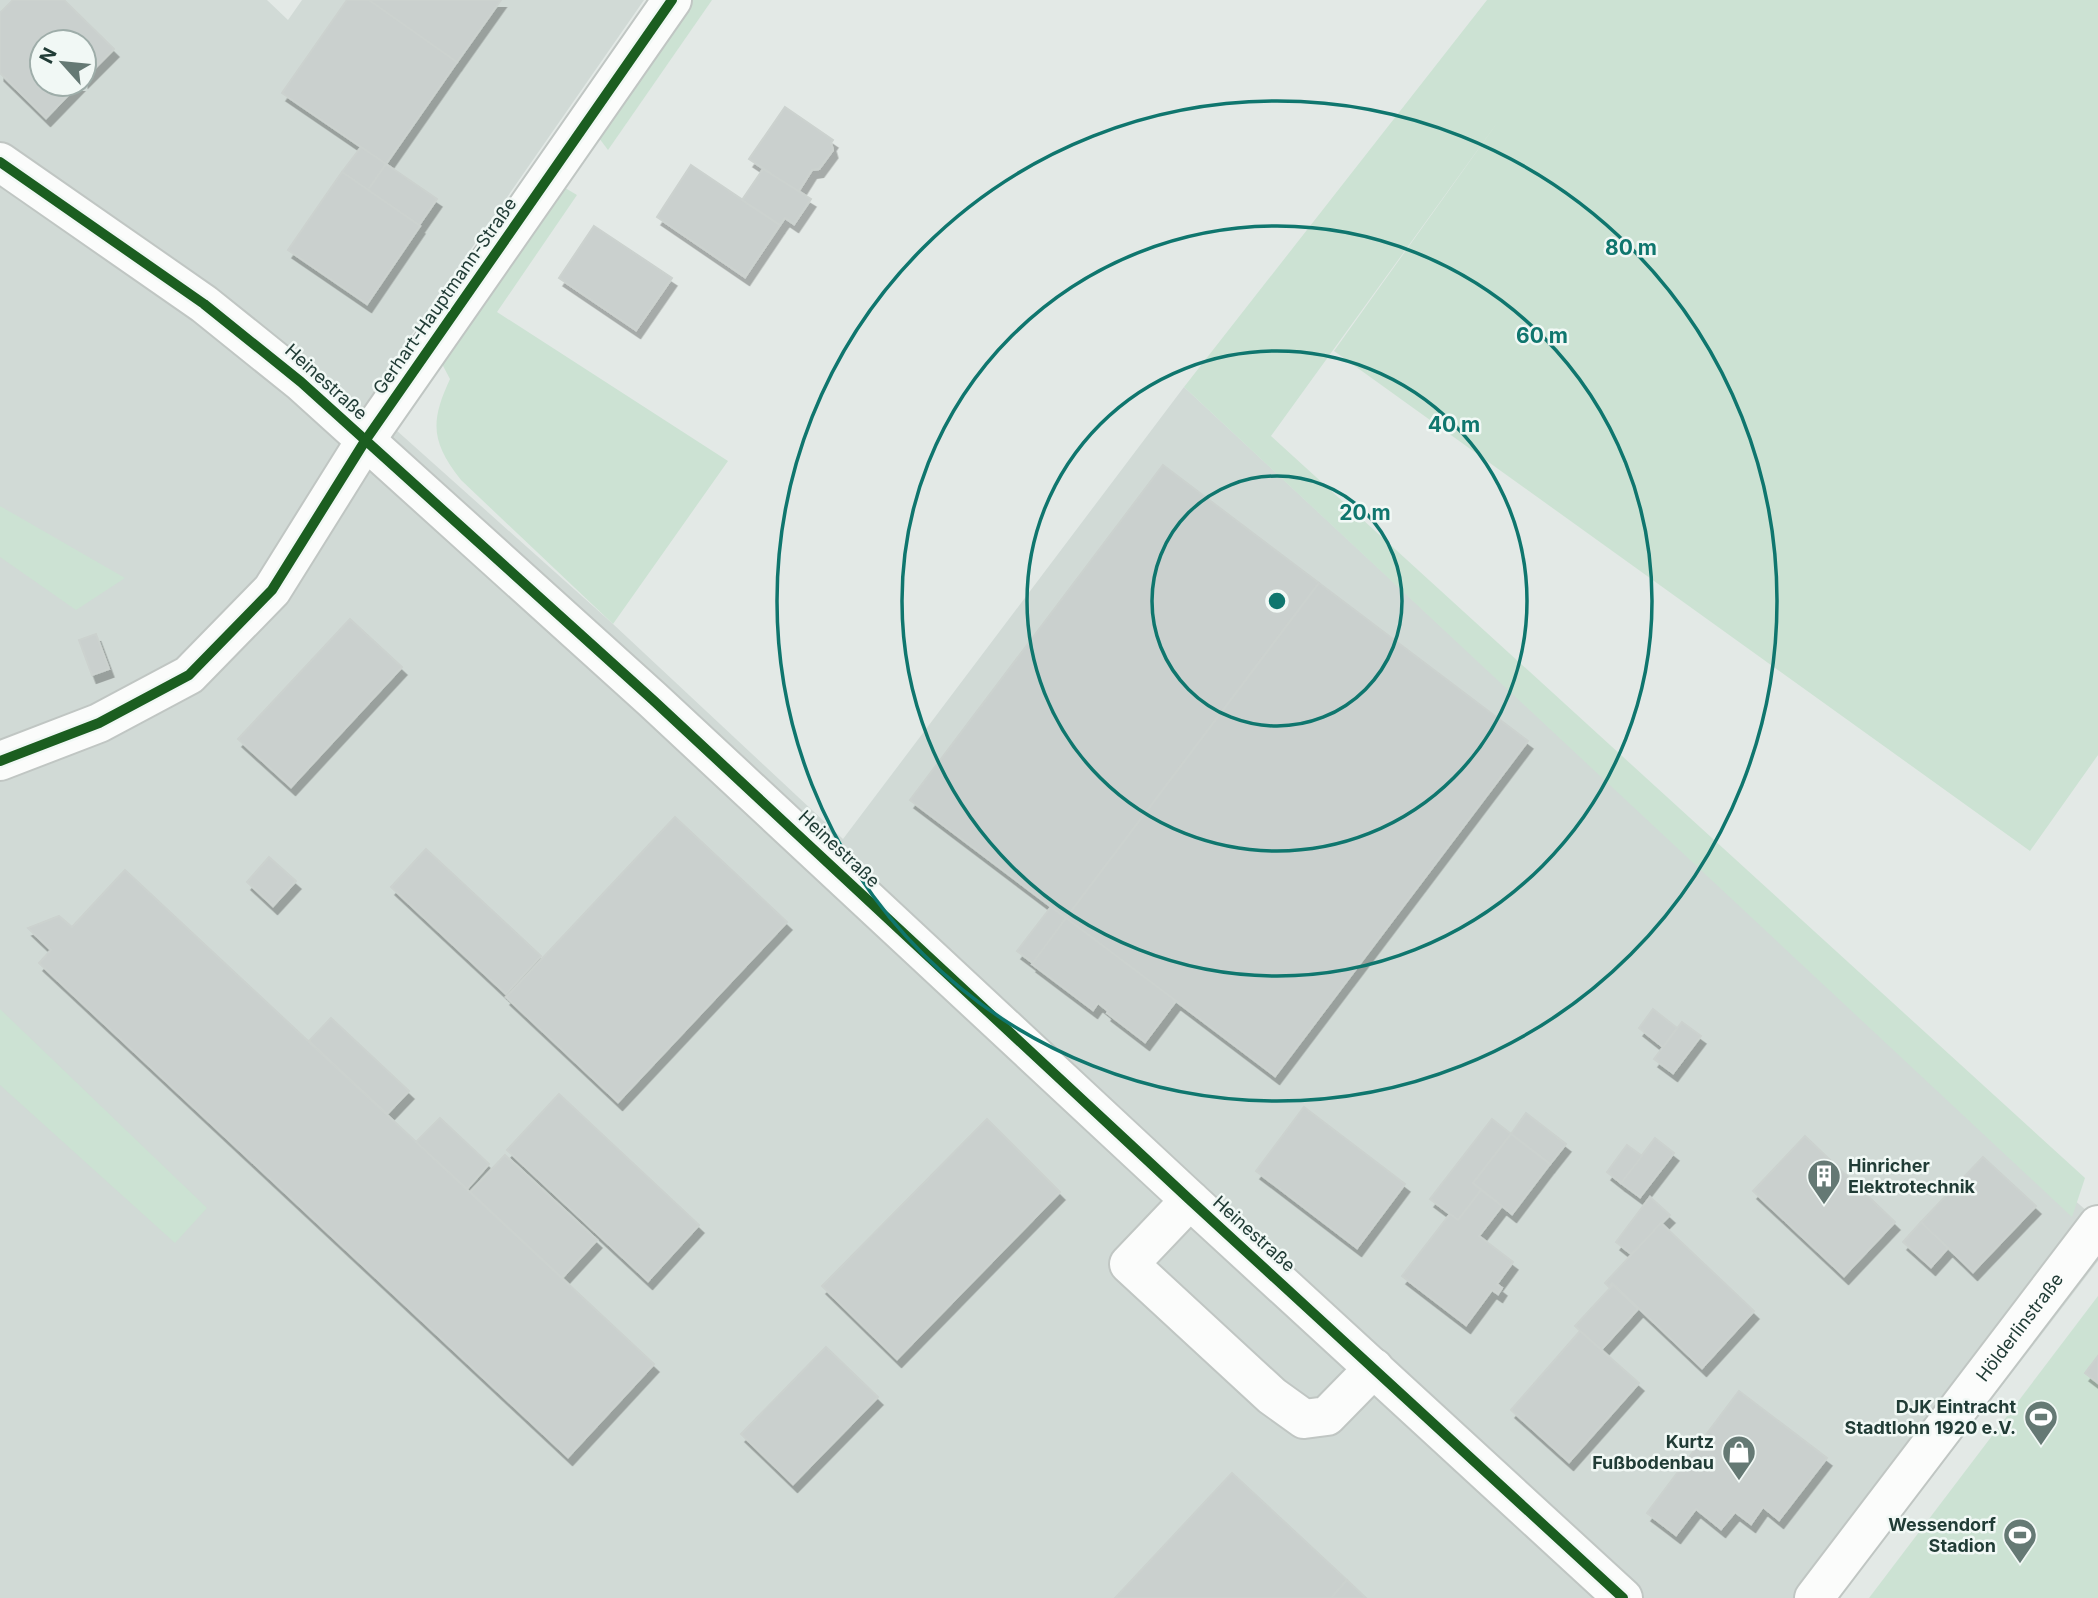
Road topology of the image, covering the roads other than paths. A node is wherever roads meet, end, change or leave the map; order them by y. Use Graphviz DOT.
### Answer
graph roads {
  1 [pos="672,0"];
  2 [pos="0,162"];
  3 [pos="365,441"];
  4 [pos="0,761"];
  5 [pos="1190,1200"];
  6 [pos="2098,1225"];
  7 [pos="1374,1368"];
  8 [pos="1623,1598"];
  9 [pos="1814,1598"];
  1 -- 3 [label="street, Gerhart-Hauptmann-Straße"];
  2 -- 3 [label="street, Heinestraße"];
  3 -- 4 [label="street, Gerhart-Hauptmann-Straße"];
  3 -- 5 [label="street, Heinestraße"];
  5 -- 7 [label="street, Heinestraße"];
  5 -- 7 [label="street"];
  6 -- 9 [label="street, Hölderlinstraße"];
  7 -- 8 [label="street, Heinestraße"];
}
